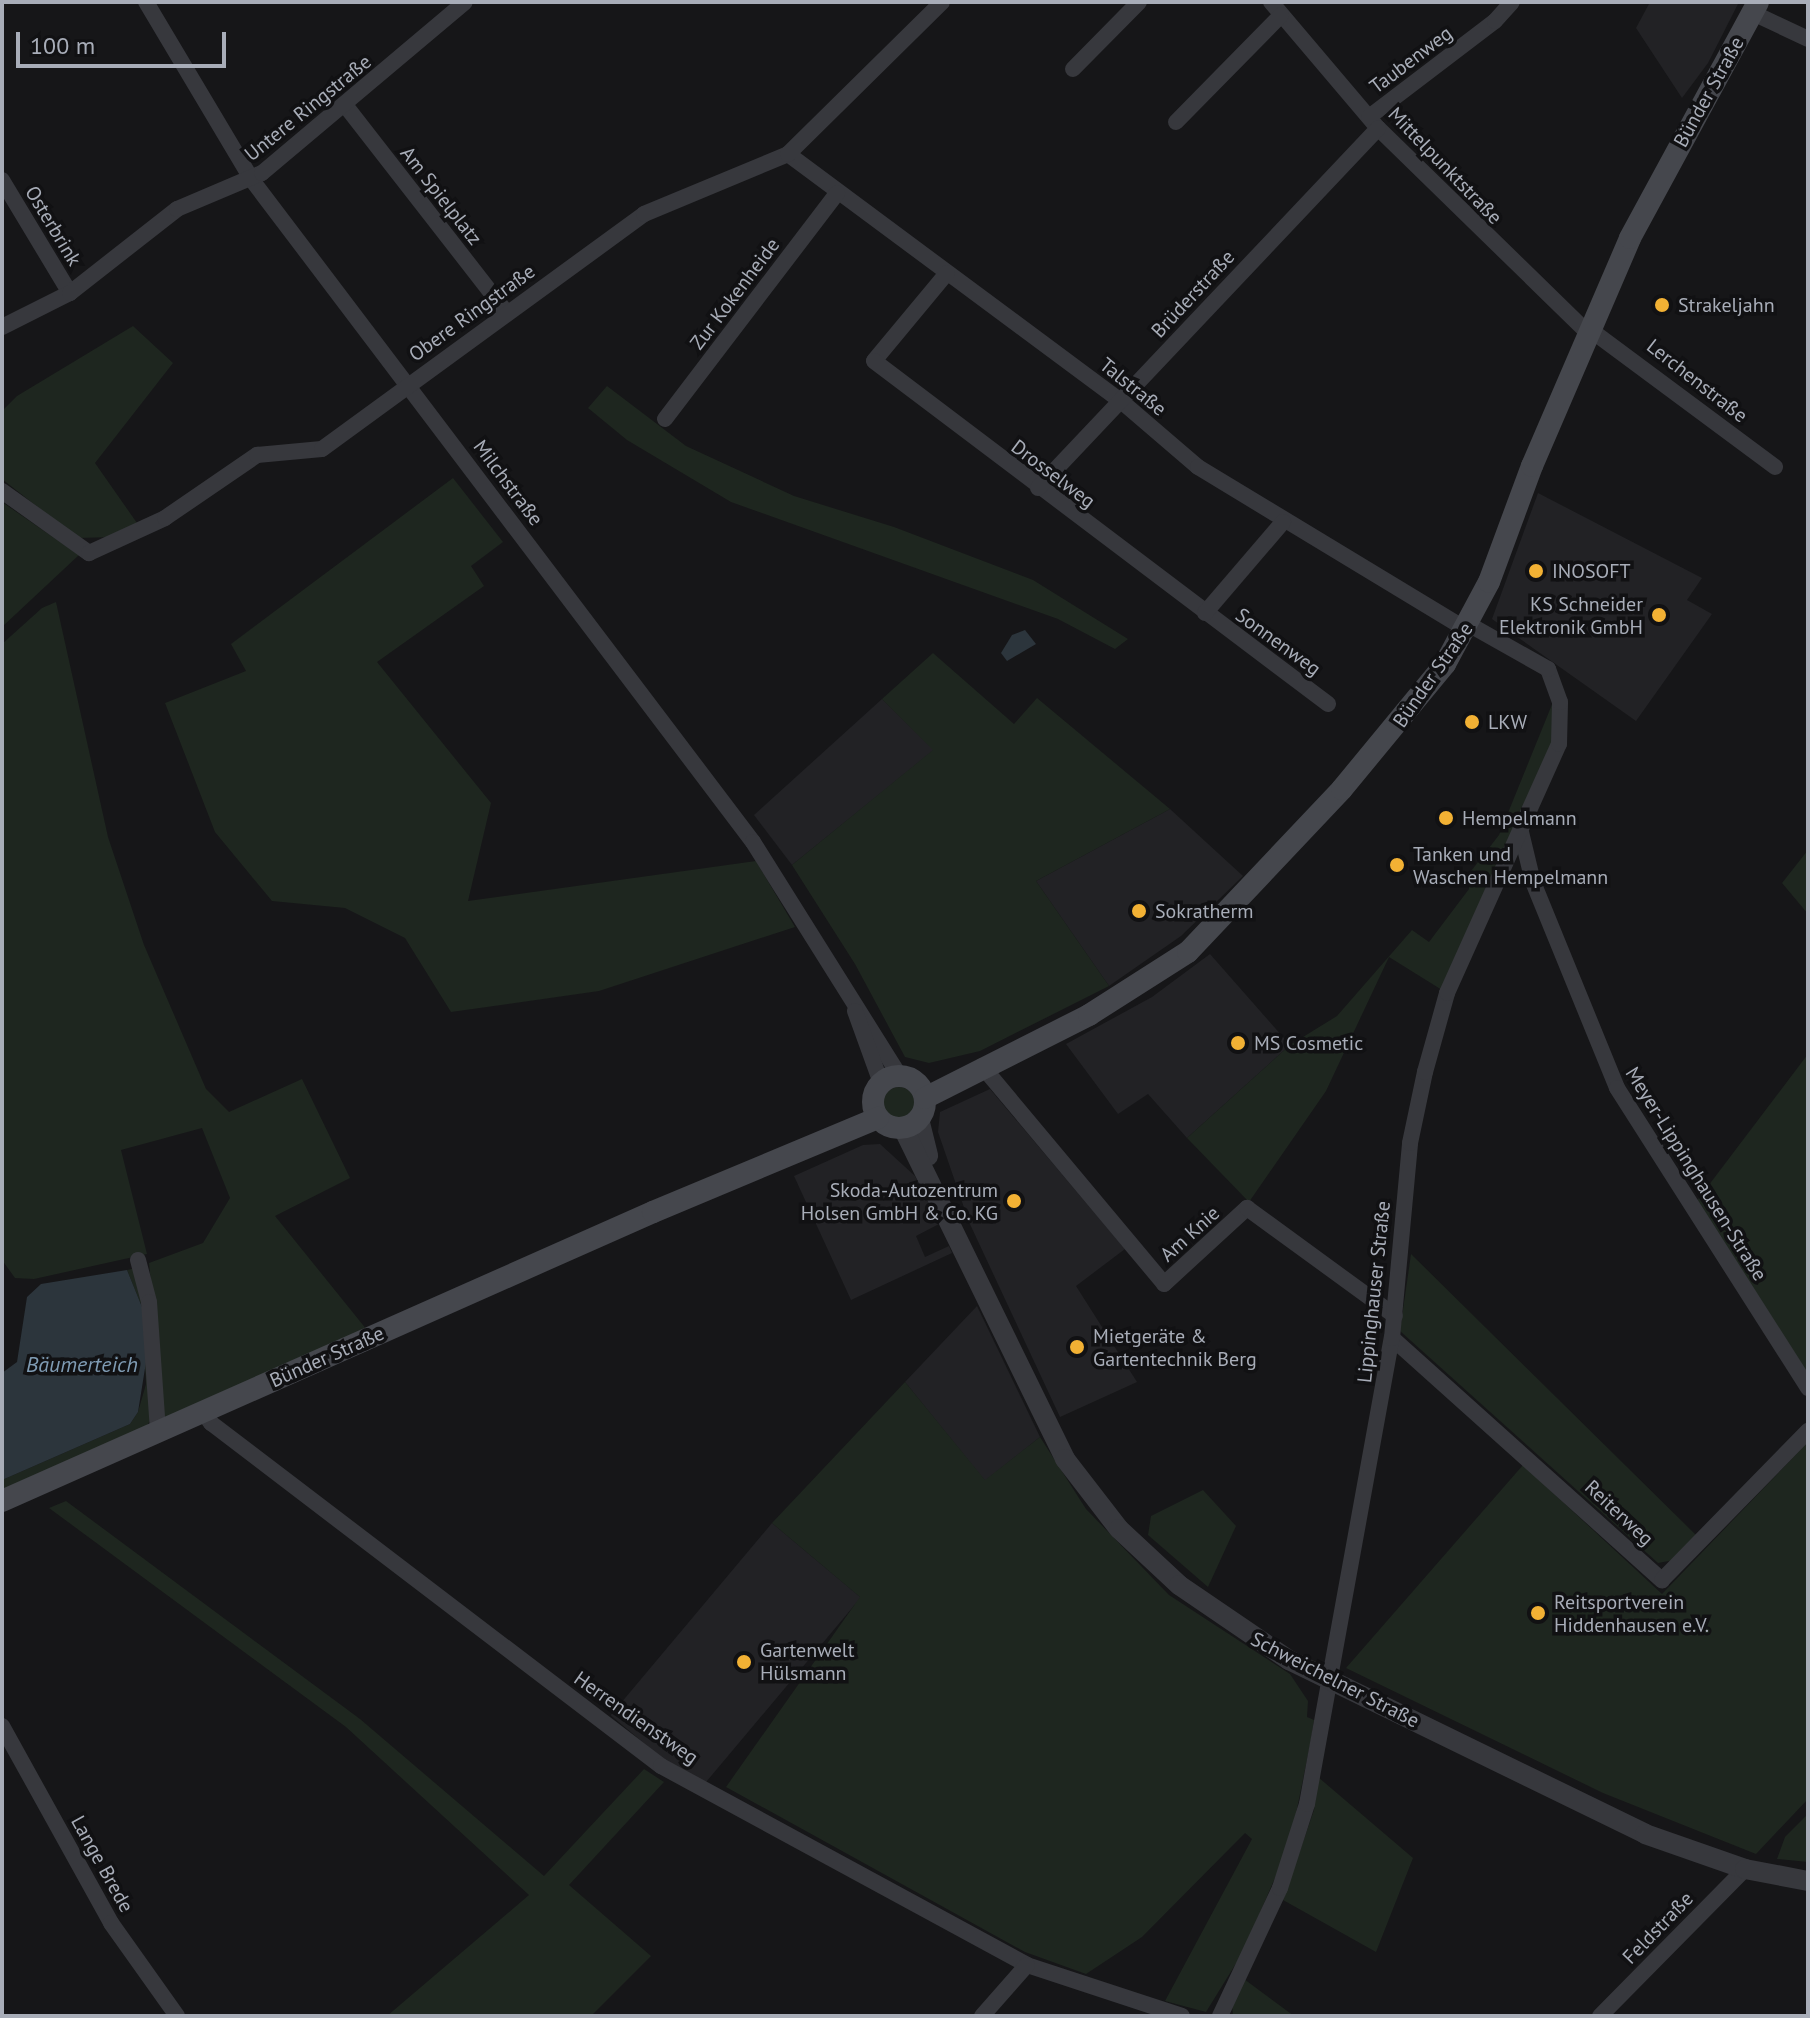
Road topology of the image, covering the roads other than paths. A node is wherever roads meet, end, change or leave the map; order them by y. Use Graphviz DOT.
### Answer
graph roads {
  1 [pos="146,2"];
  2 [pos="465,2"];
  3 [pos="942,2"];
  4 [pos="1139,2"];
  5 [pos="1512,2"];
  6 [pos="1756,8"];
  7 [pos="1276,9"];
  8 [pos="1808,39"];
  9 [pos="1073,69"];
  10 [pos="345,105"];
  11 [pos="1176,122"];
  12 [pos="1373,122"];
  13 [pos="788,154"];
  14 [pos="2,180"];
  15 [pos="252,180"];
  16 [pos="837,193"];
  17 [pos="947,273"];
  18 [pos="70,293"];
  19 [pos="506,312"];
  20 [pos="2,327"];
  21 [pos="1591,333"];
  22 [pos="406,386"];
  23 [pos="1121,401"];
  24 [pos="665,419"];
  25 [pos="1775,467"];
  26 [pos="1038,488"];
  27 [pos="2,491"];
  28 [pos="1283,522"];
  29 [pos="1205,613"];
  30 [pos="1469,628"];
  31 [pos="1328,704"];
  32 [pos="1521,832"];
  33 [pos="1502,873"];
  34 [pos="1533,882"];
  35 [pos="982,1066"];
  36 [pos="908,1098"];
  37 [pos="876,1111"];
  38 [pos="138,1260"];
  39 [pos="1395,1316"];
  40 [pos="1392,1338"];
  41 [pos="1808,1388"];
  42 [pos="203,1412"];
  43 [pos="1808,1431"];
  44 [pos="158,1432"];
  45 [pos="2,1501"];
  46 [pos="1328,1679"];
  47 [pos="2,1726"];
  48 [pos="1745,1869"];
  49 [pos="1808,1881"];
  50 [pos="1027,1965"];
  51 [pos="177,2016"];
  52 [pos="982,2016"];
  53 [pos="1182,2016"];
  54 [pos="1220,2016"];
  55 [pos="1600,2016"];
  1 -- 15 [label="street, Milchstraße"];
  2 -- 10 [label="street, Untere Ringstraße"];
  3 -- 13 [label="street, Obere Ringstraße"];
  4 -- 9 [label="street"];
  5 -- 12 [label="street, Taubenweg"];
  6 -- 8 [label="street"];
  6 -- 21 [label="main road, Bünder Straße"];
  7 -- 11 [label="street, Mittelpunktstraße"];
  7 -- 12 [label="street, Mittelpunktstraße"];
  10 -- 15 [label="street, Untere Ringstraße"];
  10 -- 19 [label="street, Am Spielplatz"];
  12 -- 21 [label="street, Mittelpunktstraße"];
  12 -- 23 [label="street, Brüderstraße"];
  13 -- 16 [label="street, Talstraße"];
  13 -- 19 [label="street, Obere Ringstraße"];
  14 -- 18 [label="street, Osterbrink"];
  15 -- 18 [label="street, Untere Ringstraße"];
  15 -- 22 [label="street, Milchstraße"];
  16 -- 17 [label="street, Talstraße"];
  16 -- 24 [label="street, Zur Kokenheide"];
  17 -- 23 [label="street, Talstraße"];
  17 -- 26 [label="street, Drosselweg"];
  18 -- 20 [label="street, Untere Ringstraße"];
  19 -- 22 [label="street, Obere Ringstraße"];
  21 -- 25 [label="street, Lerchenstraße"];
  21 -- 30 [label="main road, Bünder Straße"];
  22 -- 27 [label="street, Obere Ringstraße"];
  22 -- 36 [label="street, Milchstraße"];
  23 -- 26 [label="street, Brüderstraße"];
  23 -- 28 [label="street, Talstraße"];
  26 -- 29 [label="street, Drosselweg"];
  28 -- 29 [label="street"];
  28 -- 30 [label="street, Talstraße"];
  29 -- 31 [label="street, Sonnenweg"];
  30 -- 32 [label="street, Lippinghauser Straße"];
  30 -- 35 [label="main road, Bünder Straße"];
  32 -- 33 [label="street, Lippinghauser Straße"];
  32 -- 34 [label="street, Meyer-Lippinghausen-Straße"];
  33 -- 34 [label="street"];
  33 -- 39 [label="street, Lippinghauser Straße"];
  34 -- 41 [label="street, Meyer-Lippinghausen-Straße"];
  35 -- 36 [label="main road, Bünder Straße"];
  35 -- 39 [label="street, Am Knie"];
  36 -- 37 [label="main road"];
  36 -- 37 [label="main road"];
  36 -- 46 [label="street, Schweichelner Straße"];
  37 -- 42 [label="main road, Bünder Straße"];
  38 -- 44 [label="street"];
  39 -- 40 [label="street, Lippinghauser Straße"];
  40 -- 43 [label="street, Reiterweg"];
  40 -- 46 [label="street, Lippinghauser Straße"];
  42 -- 44 [label="main road, Bünder Straße"];
  42 -- 50 [label="street, Herrendienstweg"];
  44 -- 45 [label="main road, Bünder Straße"];
  46 -- 48 [label="street, Schweichelner Straße"];
  46 -- 54 [label="street, Lippinghauser Straße"];
  47 -- 51 [label="street, Lange Brede"];
  48 -- 49 [label="street, Schweichelner Straße"];
  48 -- 55 [label="street, Feldstraße"];
  50 -- 52 [label="street"];
  50 -- 53 [label="street, Herrendienstweg"];
}
